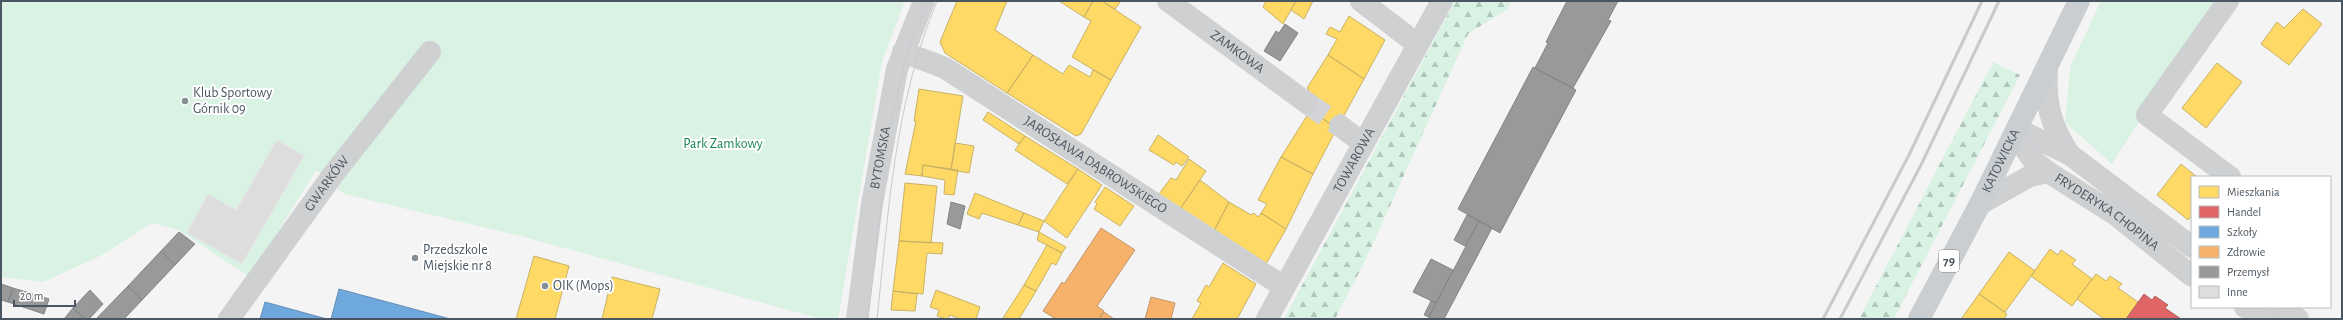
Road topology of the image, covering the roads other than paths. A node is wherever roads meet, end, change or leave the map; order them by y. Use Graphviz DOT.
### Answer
graph roads {
  1 [pos="924,1"];
  2 [pos="1168,1"];
  3 [pos="1361,1"];
  4 [pos="1442,1"];
  5 [pos="2079,1"];
  6 [pos="2228,1"];
  7 [pos="1418,44"];
  8 [pos="430,52"];
  9 [pos="903,52"];
  10 [pos="2047,70"];
  11 [pos="1307,103"];
  12 [pos="1340,126"];
  13 [pos="2016,131"];
  14 [pos="1362,143"];
  15 [pos="2070,154"];
  16 [pos="2048,172"];
  17 [pos="2229,176"];
  18 [pos="1980,204"];
  19 [pos="2191,246"];
  20 [pos="2165,254"];
  21 [pos="2191,262"];
  22 [pos="2191,275"];
  23 [pos="1284,287"];
  24 [pos="2247,308"];
  25 [pos="2284,308"];
  26 [pos="229,319"];
  27 [pos="857,319"];
  28 [pos="1267,319"];
  29 [pos="1919,319"];
  30 [pos="2268,319"];
  31 [pos="2298,319"];
  1 -- 9 [label="street, BYTOMSKA"];
  2 -- 11 [label="street, ZAMKOWA"];
  3 -- 7 [label="street"];
  4 -- 7 [label="street, TOWAROWA"];
  5 -- 10 [label="main road, KATOWICKA / 79"];
  6 -- 17 [label="street"];
  7 -- 14 [label="street, TOWAROWA"];
  8 -- 26 [label="street, GWARKÓW"];
  9 -- 23 [label="street, JAROSŁAWA DĄBROWSKIEGO"];
  9 -- 27 [label="street, BYTOMSKA"];
  10 -- 13 [label="main road, KATOWICKA / 79"];
  10 -- 15 [label="street, FRYDERYKA CHOPINA"];
  12 -- 14 [label="street"];
  13 -- 15 [label="street, FRYDERYKA CHOPINA"];
  13 -- 16 [label="street, FRYDERYKA CHOPINA"];
  13 -- 18 [label="main road, KATOWICKA / 79"];
  14 -- 23 [label="street, TOWAROWA"];
  15 -- 19 [label="street, FRYDERYKA CHOPINA"];
  16 -- 18 [label="street, FRYDERYKA CHOPINA"];
  16 -- 20 [label="street, FRYDERYKA CHOPINA"];
  18 -- 29 [label="main road, KATOWICKA / 79"];
  20 -- 21 [label="street, FRYDERYKA CHOPINA"];
  20 -- 22 [label="street, FRYDERYKA CHOPINA"];
  23 -- 28 [label="street, TOWAROWA"];
  24 -- 30 [label="street"];
  25 -- 31 [label="street"];
}
